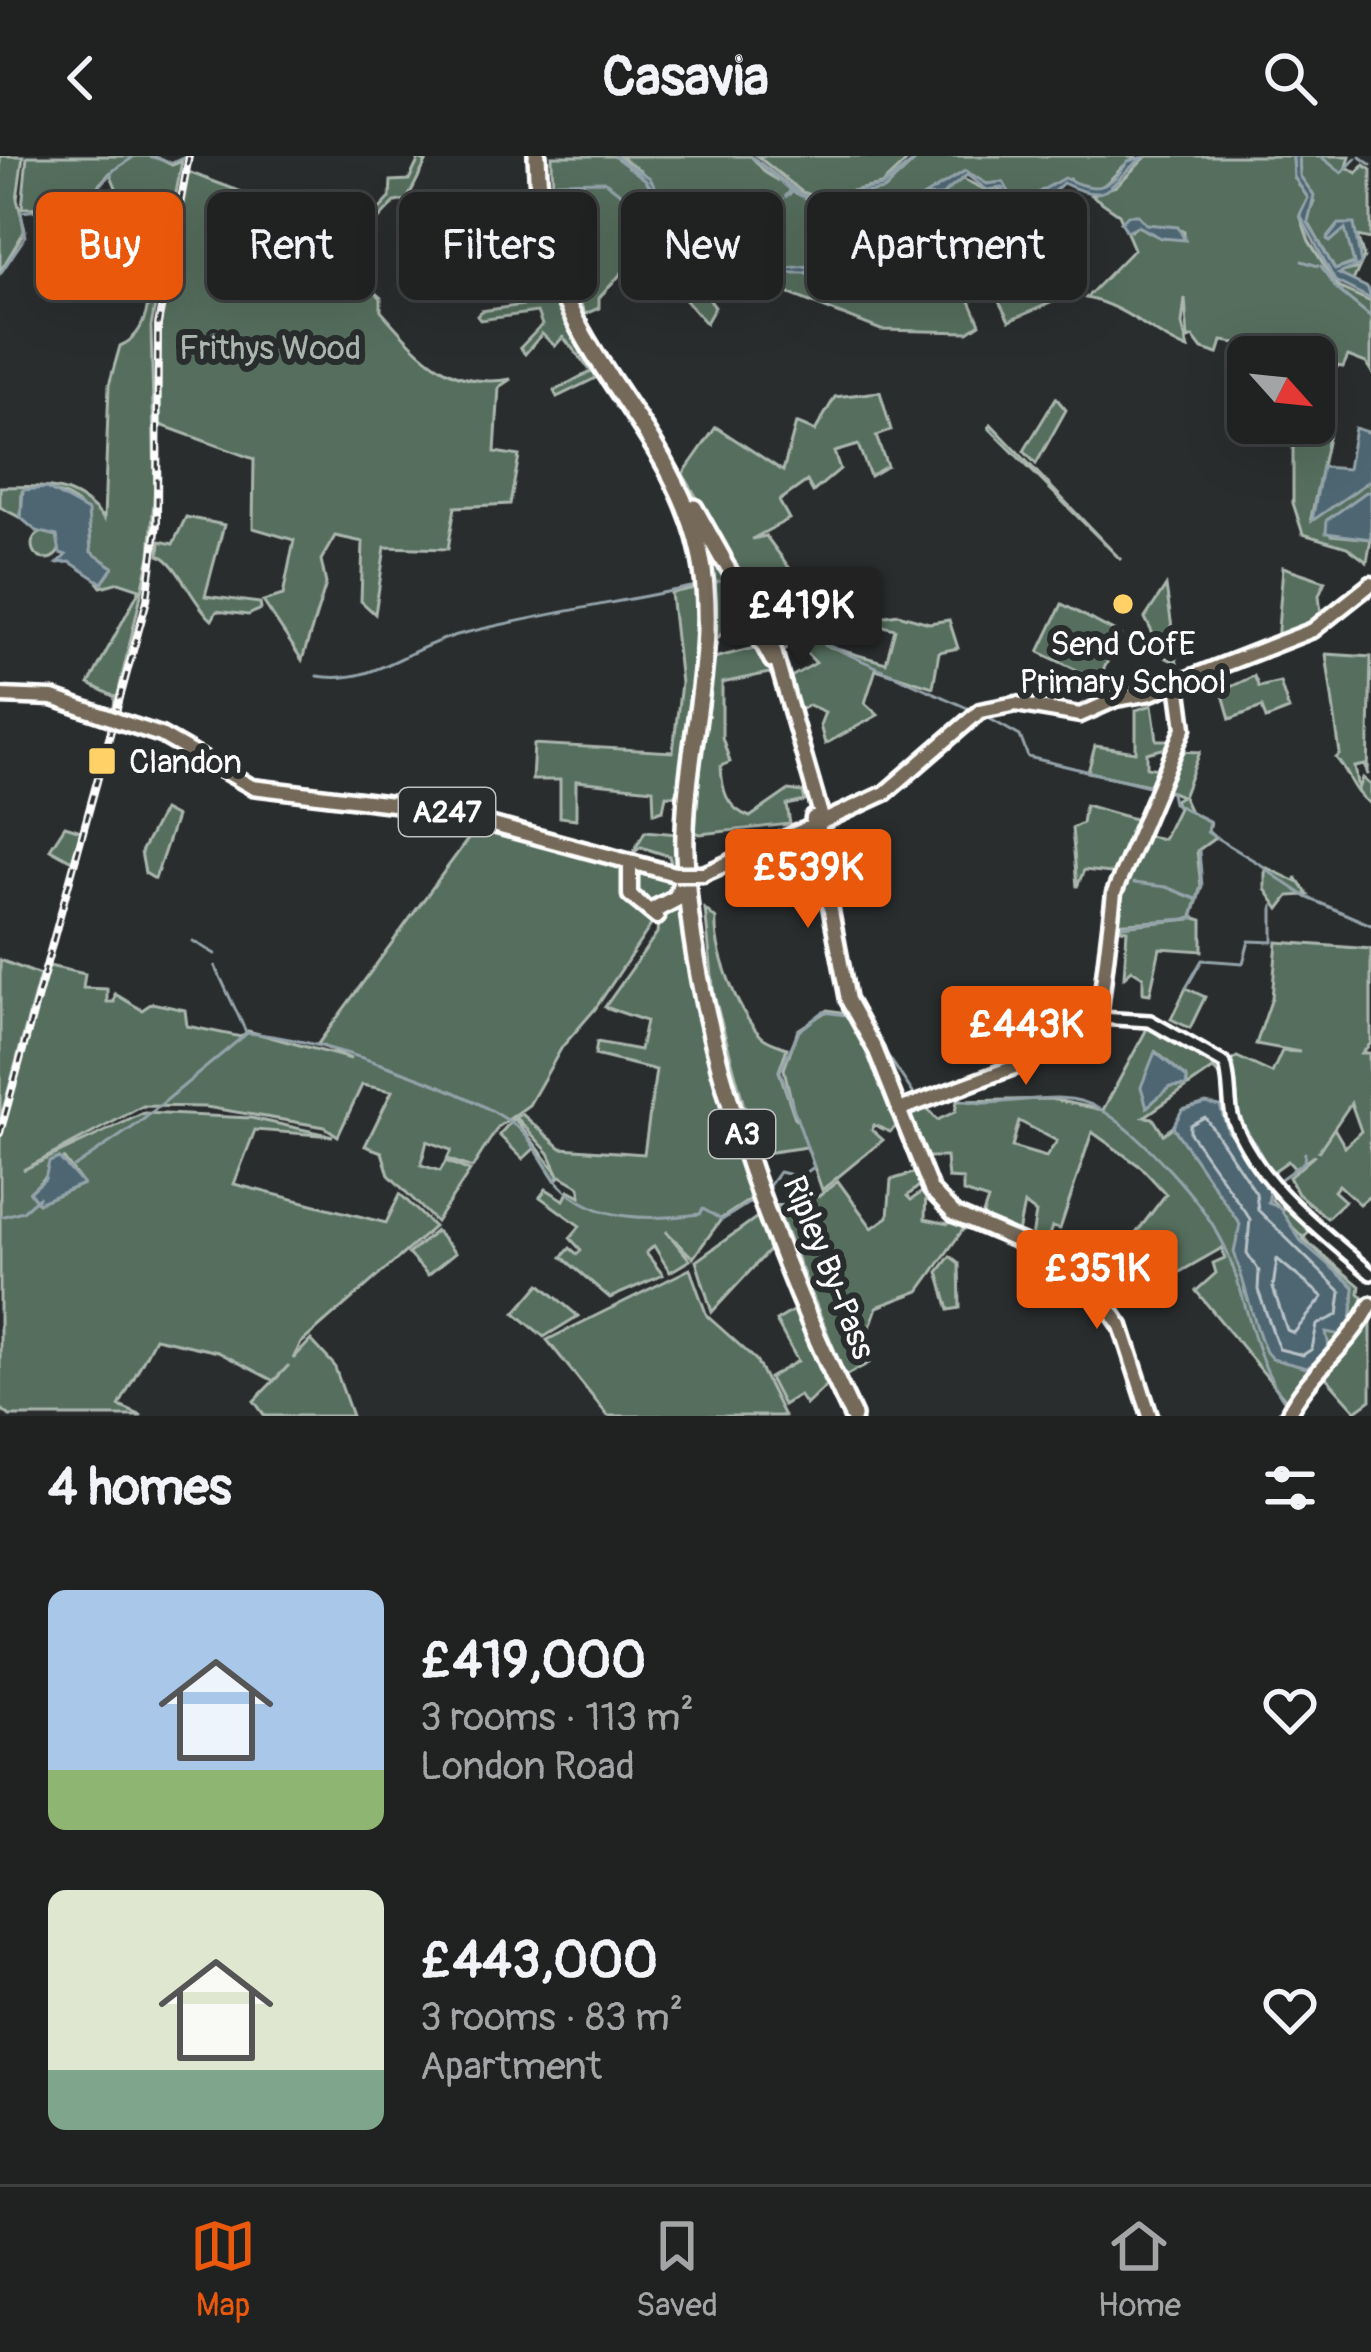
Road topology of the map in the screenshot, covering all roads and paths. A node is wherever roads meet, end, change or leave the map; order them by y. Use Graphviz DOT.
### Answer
graph roads {
  1 [pos="540,156"];
  2 [pos="689,500"];
  3 [pos="722,558"];
  4 [pos="1371,584"];
  5 [pos="1178,684"];
  6 [pos="0,696"];
  7 [pos="817,822"];
  8 [pos="685,837"];
  9 [pos="632,866"];
  10 [pos="656,913"];
  11 [pos="1099,1018"];
  12 [pos="899,1110"];
  13 [pos="1371,1274"];
  14 [pos="1371,1304"];
  15 [pos="1290,1411"];
  16 [pos="856,1416"];
  17 [pos="1150,1416"];
  1 -- 2 [label="highway, A3"];
  1 -- 8 [label="highway, Ripley By-Pass / A3"];
  2 -- 3 [label="highway"];
  2 -- 16 [label="highway, Ripley By-Pass / A3"];
  3 -- 7 [label="main road"];
  4 -- 5 [label="main road"];
  5 -- 7 [label="main road"];
  5 -- 11 [label="main road"];
  6 -- 9 [label="main road, A247"];
  7 -- 9 [label="main road, bridge"];
  7 -- 12 [label="main road"];
  8 -- 10 [label="highway"];
  8 -- 16 [label="highway, Ripley By-Pass / A3"];
  9 -- 10 [label="main road"];
  11 -- 12 [label="main road"];
  11 -- 13 [label="street"];
  12 -- 17 [label="main road"];
  14 -- 15 [label="main road"];
}
